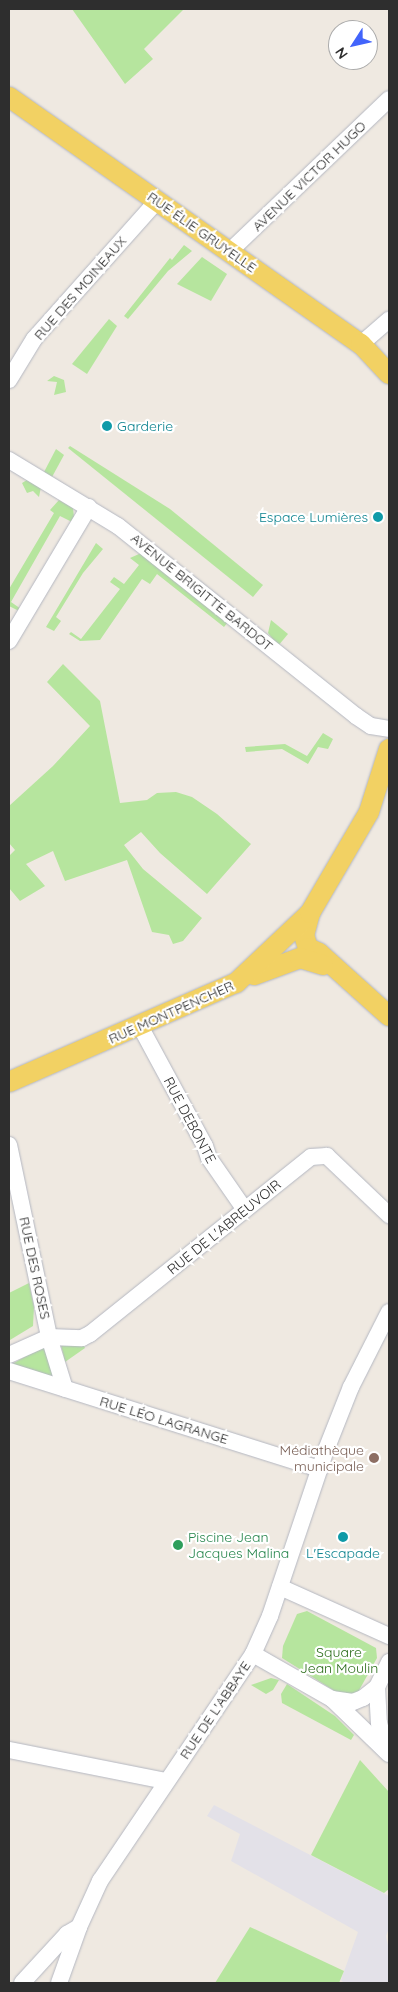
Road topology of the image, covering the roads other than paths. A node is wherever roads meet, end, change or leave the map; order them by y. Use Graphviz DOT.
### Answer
graph roads {
  1 [pos="9,97"];
  2 [pos="389,100"];
  3 [pos="157,201"];
  4 [pos="229,252"];
  5 [pos="389,320"];
  6 [pos="361,344"];
  7 [pos="389,374"];
  8 [pos="9,380"];
  9 [pos="9,460"];
  10 [pos="89,507"];
  11 [pos="12,636"];
  12 [pos="389,729"];
  13 [pos="389,748"];
  14 [pos="310,913"];
  15 [pos="336,971"];
  16 [pos="236,983"];
  17 [pos="389,1016"];
  18 [pos="140,1026"];
  19 [pos="9,1082"];
  20 [pos="9,1145"];
  21 [pos="245,1210"];
  22 [pos="389,1215"];
  23 [pos="386,1323"];
  24 [pos="49,1337"];
  25 [pos="9,1355"];
  26 [pos="9,1371"];
  27 [pos="66,1389"];
  28 [pos="320,1469"];
  29 [pos="280,1586"];
  30 [pos="389,1636"];
  31 [pos="253,1654"];
  32 [pos="389,1662"];
  33 [pos="377,1687"];
  34 [pos="332,1699"];
  35 [pos="9,1750"];
  36 [pos="389,1754"];
  37 [pos="166,1781"];
  38 [pos="79,1927"];
  39 [pos="57,1981"];
  40 [pos="22,1983"];
  1 -- 3 [label="main road, RUE ÉLIE GRUYELLE"];
  2 -- 4 [label="street, AVENUE VICTOR HUGO"];
  3 -- 4 [label="main road, RUE ÉLIE GRUYELLE"];
  3 -- 8 [label="street, RUE DES MOINEAUX"];
  4 -- 6 [label="main road, RUE ÉLIE GRUYELLE"];
  5 -- 6 [label="street"];
  6 -- 7 [label="main road, RUE ÉLIE GRUYELLE"];
  9 -- 10 [label="street, AVENUE BRIGITTE BARDOT"];
  10 -- 11 [label="street"];
  10 -- 12 [label="street, AVENUE BRIGITTE BARDOT"];
  13 -- 14 [label="main road, RUE MONTPENCHER"];
  14 -- 15 [label="main road"];
  14 -- 16 [label="main road, RUE MONTPENCHER"];
  15 -- 16 [label="main road"];
  15 -- 17 [label="main road"];
  16 -- 18 [label="main road, RUE MONTPENCHER"];
  18 -- 19 [label="main road, RUE MONTPENCHER"];
  18 -- 21 [label="street, RUE DEBONTE"];
  20 -- 24 [label="street, RUE DES ROSES"];
  21 -- 22 [label="street, RUE DE L'ABREUVOIR"];
  21 -- 24 [label="street, RUE DE L'ABREUVOIR"];
  23 -- 28 [label="street, RUE DE L'ABBAYE"];
  24 -- 25 [label="street"];
  24 -- 27 [label="street, RUE DES ROSES"];
  26 -- 27 [label="street, RUE LÉO LAGRANGE"];
  27 -- 28 [label="street, RUE LÉO LAGRANGE"];
  28 -- 29 [label="street, RUE DE L'ABBAYE"];
  29 -- 30 [label="street"];
  29 -- 31 [label="street, RUE DE L'ABBAYE"];
  31 -- 34 [label="street"];
  31 -- 37 [label="street, RUE DE L'ABBAYE"];
  32 -- 33 [label="street"];
  33 -- 34 [label="street"];
  33 -- 36 [label="street"];
  34 -- 36 [label="street"];
  35 -- 37 [label="street"];
  37 -- 38 [label="street, RUE DE L'ABBAYE"];
  38 -- 39 [label="street, RUE DE L'ABBAYE"];
  38 -- 40 [label="street"];
}
